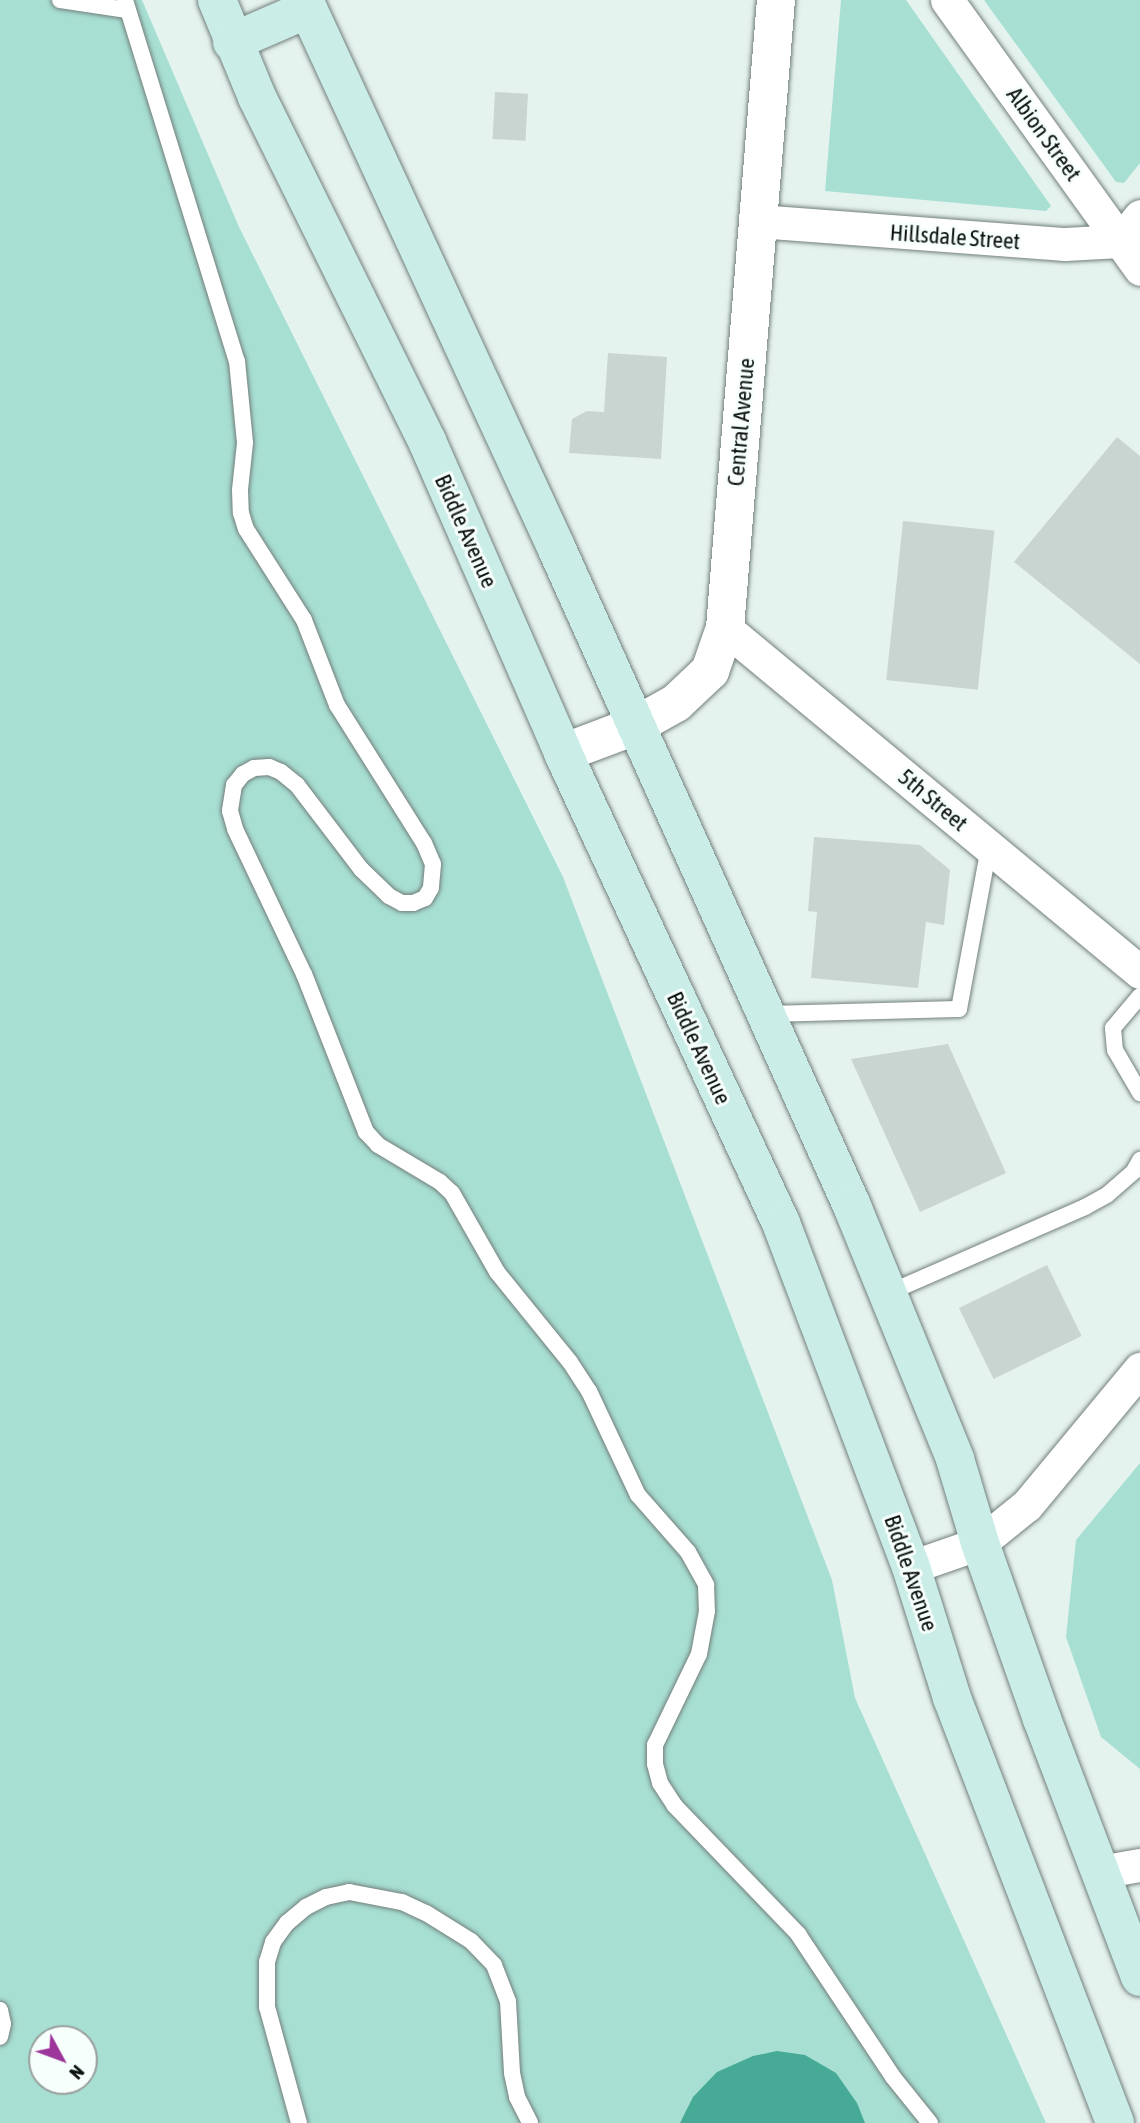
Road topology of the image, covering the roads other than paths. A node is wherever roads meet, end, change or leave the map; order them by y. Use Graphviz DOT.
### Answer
graph roads {
  1 [pos="60,0"];
  2 [pos="111,0"];
  3 [pos="217,0"];
  4 [pos="776,0"];
  5 [pos="947,0"];
  6 [pos="126,5"];
  7 [pos="306,5"];
  8 [pos="95,7"];
  9 [pos="140,40"];
  10 [pos="232,41"];
  11 [pos="758,221"];
  12 [pos="1130,228"];
  13 [pos="1140,269"];
  14 [pos="725,628"];
  15 [pos="635,726"];
  16 [pos="563,753"];
  17 [pos="989,847"];
  18 [pos="1140,972"];
  19 [pos="1140,996"];
  20 [pos="767,1014"];
  21 [pos="1140,1093"];
  22 [pos="1140,1160"];
  23 [pos="887,1294"];
  24 [pos="1140,1369"];
  25 [pos="980,1543"];
  26 [pos="911,1567"];
  27 [pos="1140,1865"];
  28 [pos="1100,1872"];
  29 [pos="1140,1977"];
  30 [pos="0,2010"];
  31 [pos="0,2038"];
  32 [pos="299,2123"];
  33 [pos="530,2123"];
  34 [pos="930,2123"];
  35 [pos="1115,2123"];
  1 -- 8 [label="lane"];
  2 -- 8 [label="lane"];
  3 -- 10 [label="main road, Biddle Avenue"];
  4 -- 11 [label="street, Central Avenue"];
  5 -- 12 [label="street, Albion Street"];
  6 -- 8 [label="lane"];
  6 -- 9 [label="lane"];
  7 -- 10 [label="main road"];
  7 -- 15 [label="main road"];
  8 -- 9 [label="lane"];
  9 -- 34 [label="lane"];
  10 -- 16 [label="main road, Biddle Avenue"];
  11 -- 12 [label="street, Hillsdale Street"];
  11 -- 14 [label="street, Central Avenue"];
  12 -- 13 [label="street, Albion Street"];
  14 -- 15 [label="street, Central Avenue"];
  14 -- 17 [label="street, 5th Street"];
  15 -- 16 [label="street, Central Avenue"];
  15 -- 20 [label="main road"];
  16 -- 26 [label="main road, Biddle Avenue"];
  17 -- 18 [label="street, 5th Street"];
  17 -- 20 [label="lane"];
  19 -- 21 [label="lane"];
  20 -- 23 [label="main road"];
  22 -- 23 [label="lane"];
  23 -- 25 [label="main road"];
  24 -- 25 [label="street"];
  25 -- 26 [label="street"];
  25 -- 28 [label="main road"];
  26 -- 35 [label="main road, Biddle Avenue"];
  27 -- 28 [label="street"];
  28 -- 29 [label="main road"];
  30 -- 31 [label="lane"];
  32 -- 33 [label="lane"];
}
